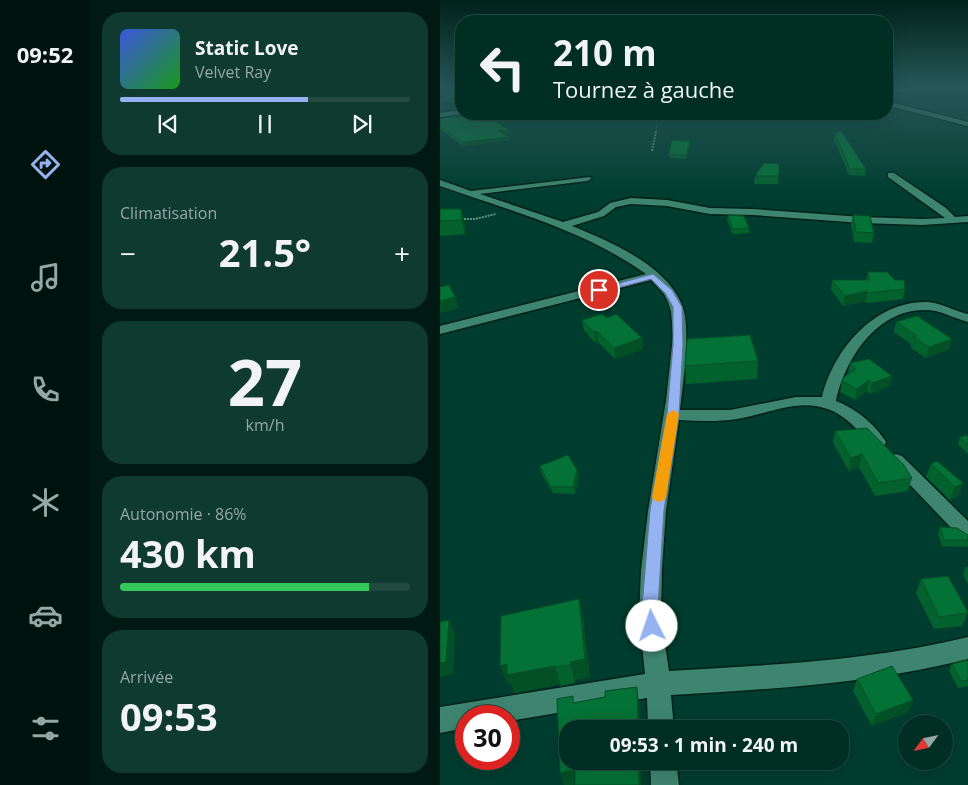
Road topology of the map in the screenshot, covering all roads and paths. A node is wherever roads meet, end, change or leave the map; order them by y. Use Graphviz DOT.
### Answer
graph roads {
  1 [pos="658,124"];
  2 [pos="652,151"];
  3 [pos="891,175"];
  4 [pos="587,179"];
  5 [pos="440,183"];
  6 [pos="471,193"];
  7 [pos="515,210"];
  8 [pos="968,219"];
  9 [pos="455,220"];
  10 [pos="953,220"];
  11 [pos="564,225"];
  12 [pos="653,276"];
  13 [pos="968,318"];
  14 [pos="440,330"];
  15 [pos="828,403"];
  16 [pos="673,414"];
  17 [pos="968,533"];
  18 [pos="968,648"];
  19 [pos="658,684"];
  20 [pos="440,720"];
  21 [pos="660,720"];
  22 [pos="663,770"];
  23 [pos="664,785"];
  1 -- 2 [label="path"];
  3 -- 10 [label="street"];
  4 -- 6 [label="street"];
  5 -- 6 [label="street"];
  6 -- 7 [label="street"];
  7 -- 9 [label="path"];
  7 -- 11 [label="street"];
  8 -- 10 [label="street"];
  10 -- 11 [label="street"];
  11 -- 12 [label="street"];
  12 -- 14 [label="street"];
  12 -- 16 [label="street"];
  13 -- 15 [label="street"];
  15 -- 16 [label="street"];
  15 -- 17 [label="street"];
  16 -- 19 [label="street"];
  18 -- 19 [label="street"];
  19 -- 20 [label="street"];
  19 -- 21 [label="street"];
  22 -- 23 [label="street"];
}
